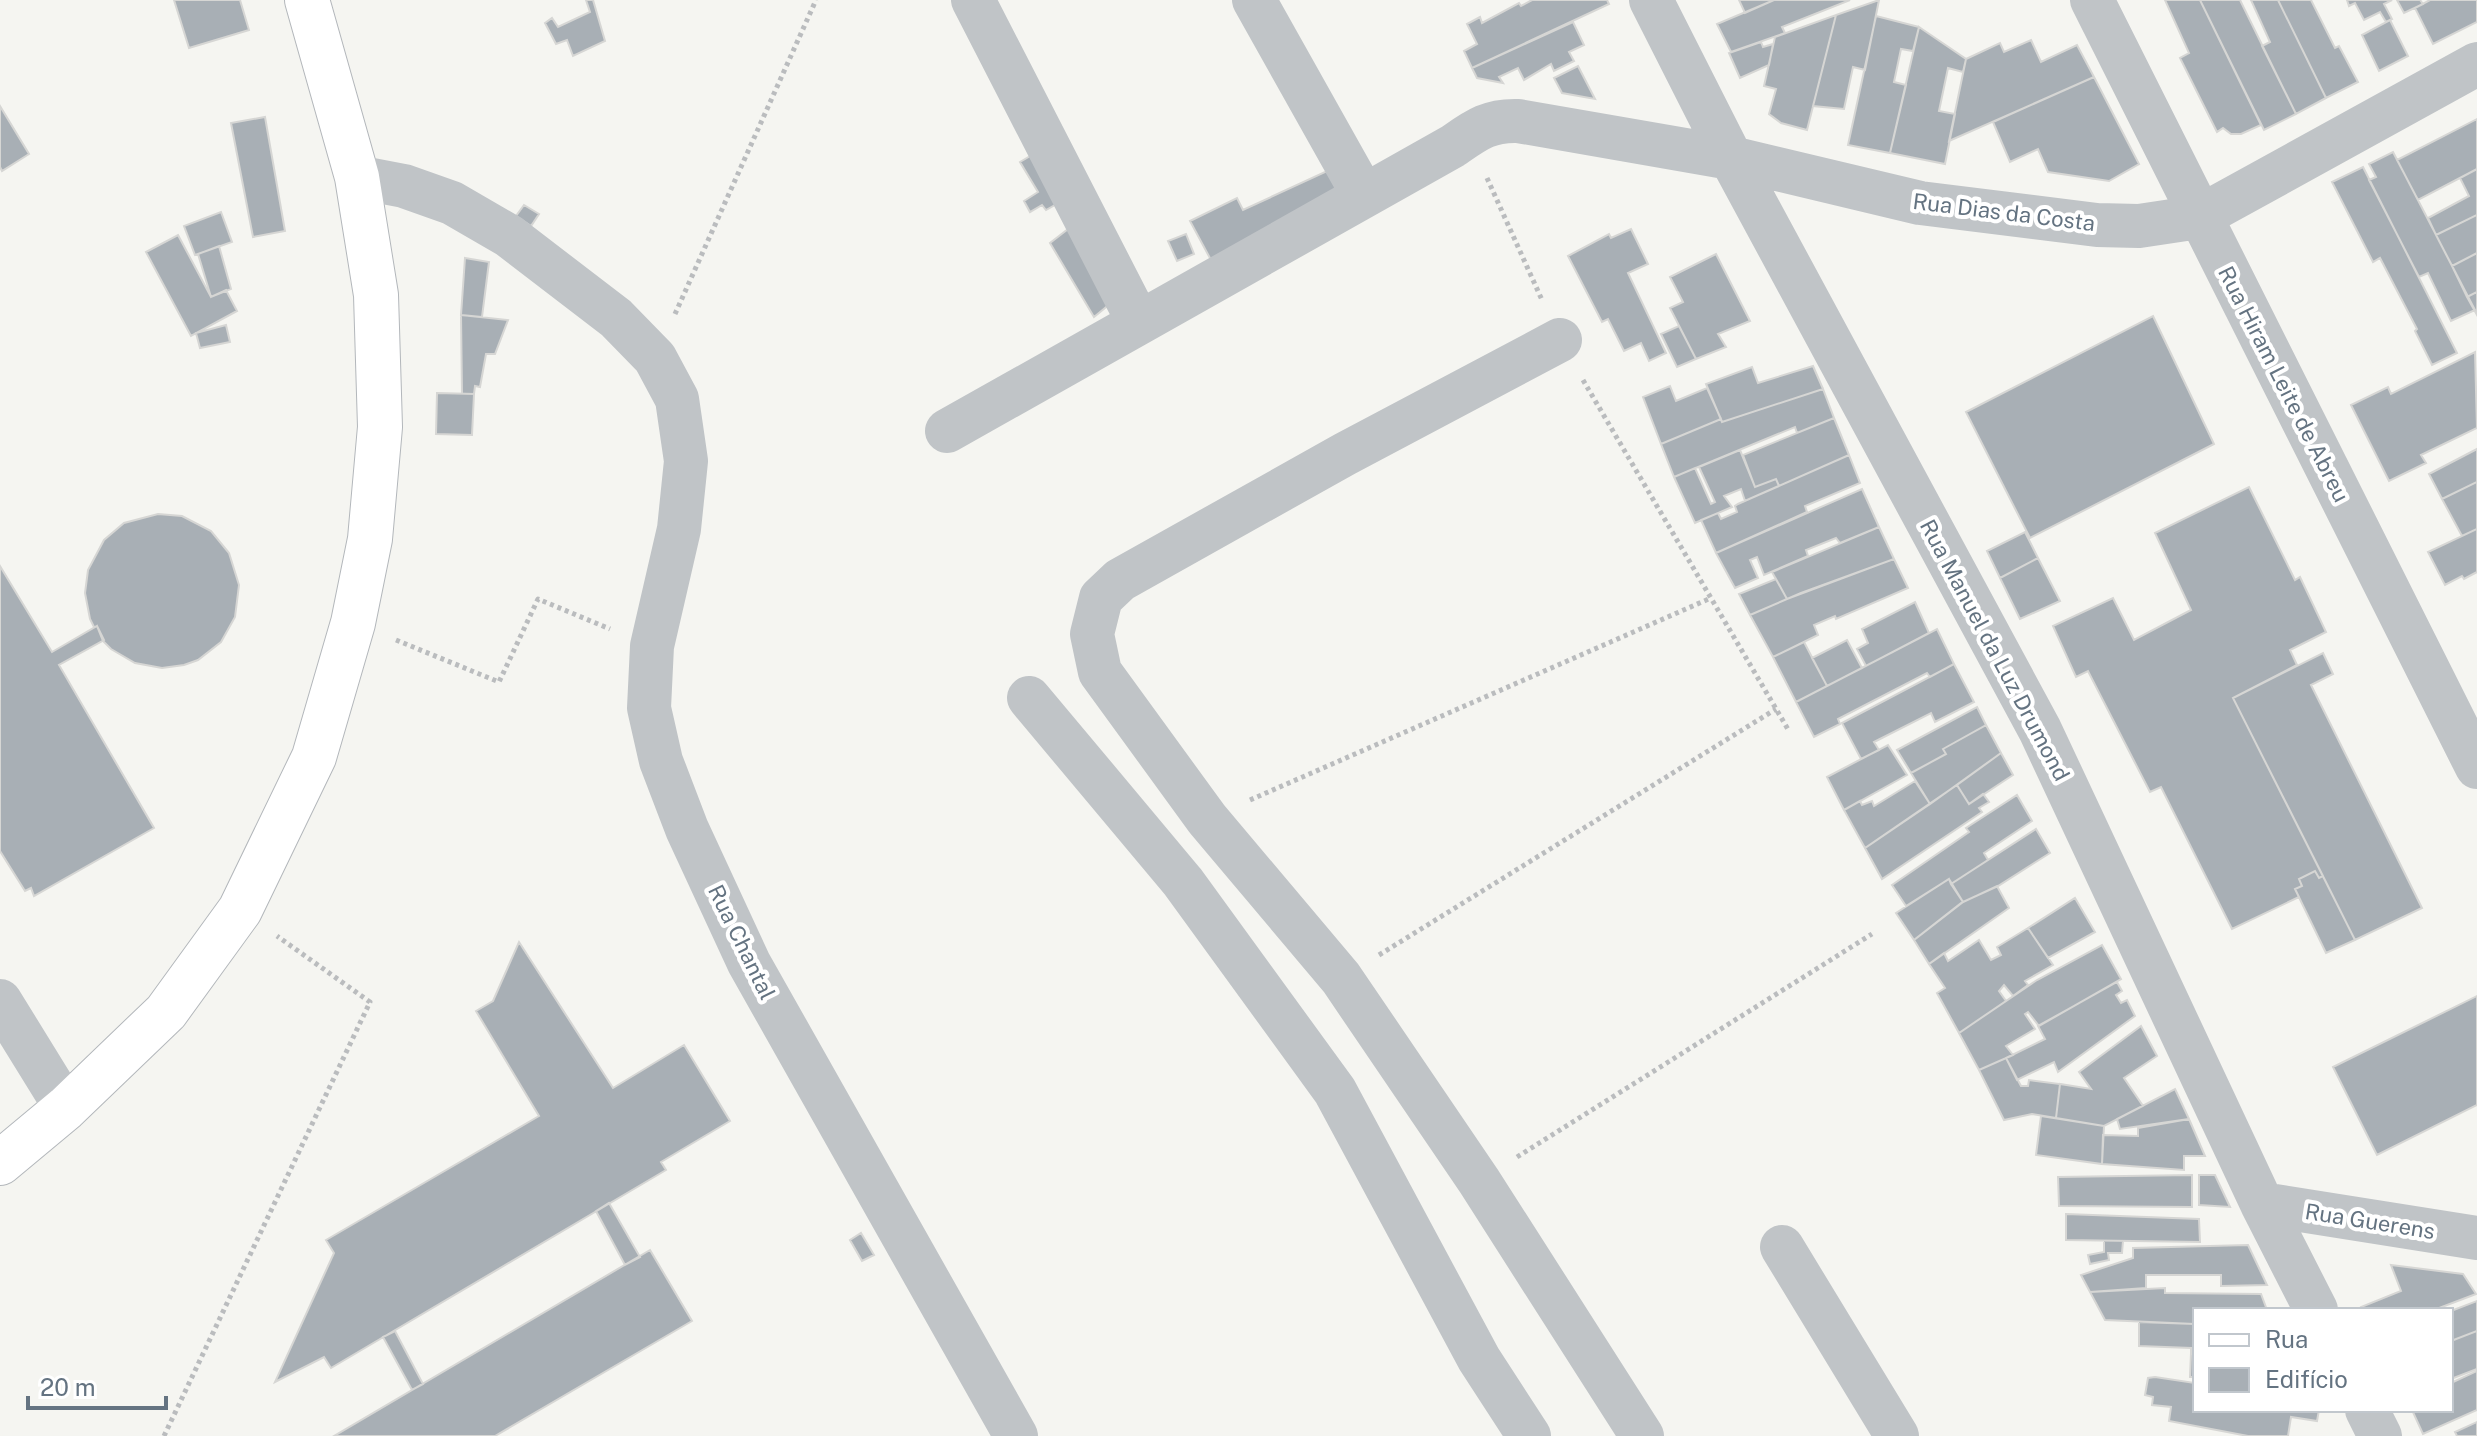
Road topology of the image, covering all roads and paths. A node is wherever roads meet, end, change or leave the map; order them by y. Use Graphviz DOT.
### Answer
graph roads {
  1 [pos="307,0"];
  2 [pos="816,0"];
  3 [pos="973,0"];
  4 [pos="1254,0"];
  5 [pos="1651,0"];
  6 [pos="2092,0"];
  7 [pos="2477,64"];
  8 [pos="1498,121"];
  9 [pos="1731,158"];
  10 [pos="357,177"];
  11 [pos="1364,196"];
  12 [pos="2199,217"];
  13 [pos="1139,323"];
  14 [pos="1560,340"];
  15 [pos="655,358"];
  16 [pos="947,431"];
  17 [pos="1711,598"];
  18 [pos="353,623"];
  19 [pos="652,646"];
  20 [pos="1029,698"];
  21 [pos="1776,709"];
  22 [pos="1789,731"];
  23 [pos="2477,767"];
  24 [pos="1207,819"];
  25 [pos="240,910"];
  26 [pos="1872,934"];
  27 [pos="1341,978"];
  28 [pos="0,1001"];
  29 [pos="66,1108"];
  30 [pos="0,1163"];
  31 [pos="1479,1181"];
  32 [pos="2262,1204"];
  33 [pos="2477,1238"];
  34 [pos="1782,1247"];
  35 [pos="2315,1308"];
  36 [pos="2368,1412"];
  37 [pos="164,1436"];
  38 [pos="1016,1436"];
  39 [pos="1529,1436"];
  40 [pos="1642,1436"];
  41 [pos="1897,1436"];
  42 [pos="2380,1436"];
  1 -- 10 [label="main road"];
  2 -- 15 [label="path"];
  3 -- 13 [label="street"];
  4 -- 11 [label="street"];
  5 -- 9 [label="street, Rua Manuel da Luz Drumond"];
  6 -- 12 [label="street, Rua Hiram Leite de Abreu"];
  7 -- 12 [label="street, Rua Dias da Costa"];
  8 -- 9 [label="street, Rua Dias da Costa"];
  8 -- 11 [label="street"];
  8 -- 14 [label="path"];
  9 -- 12 [label="street, Rua Dias da Costa"];
  9 -- 32 [label="street, Rua Manuel da Luz Drumond"];
  10 -- 15 [label="street, Rua Chantal"];
  10 -- 18 [label="main road"];
  11 -- 13 [label="street"];
  12 -- 23 [label="street, Rua Hiram Leite de Abreu"];
  13 -- 16 [label="street"];
  14 -- 17 [label="path"];
  14 -- 24 [label="street"];
  15 -- 19 [label="street, Rua Chantal"];
  17 -- 21 [label="path"];
  17 -- 24 [label="path"];
  18 -- 19 [label="path"];
  18 -- 25 [label="main road"];
  19 -- 38 [label="street, Rua Chantal"];
  20 -- 39 [label="street"];
  21 -- 22 [label="path"];
  21 -- 27 [label="path"];
  24 -- 27 [label="street"];
  25 -- 29 [label="main road"];
  25 -- 37 [label="path"];
  26 -- 31 [label="path"];
  27 -- 31 [label="street"];
  28 -- 29 [label="street"];
  29 -- 30 [label="main road"];
  31 -- 40 [label="street"];
  32 -- 33 [label="street, Rua Guerens"];
  32 -- 35 [label="street, Rua Manuel da Luz Drumond"];
  34 -- 41 [label="street"];
  36 -- 42 [label="street"];
}
